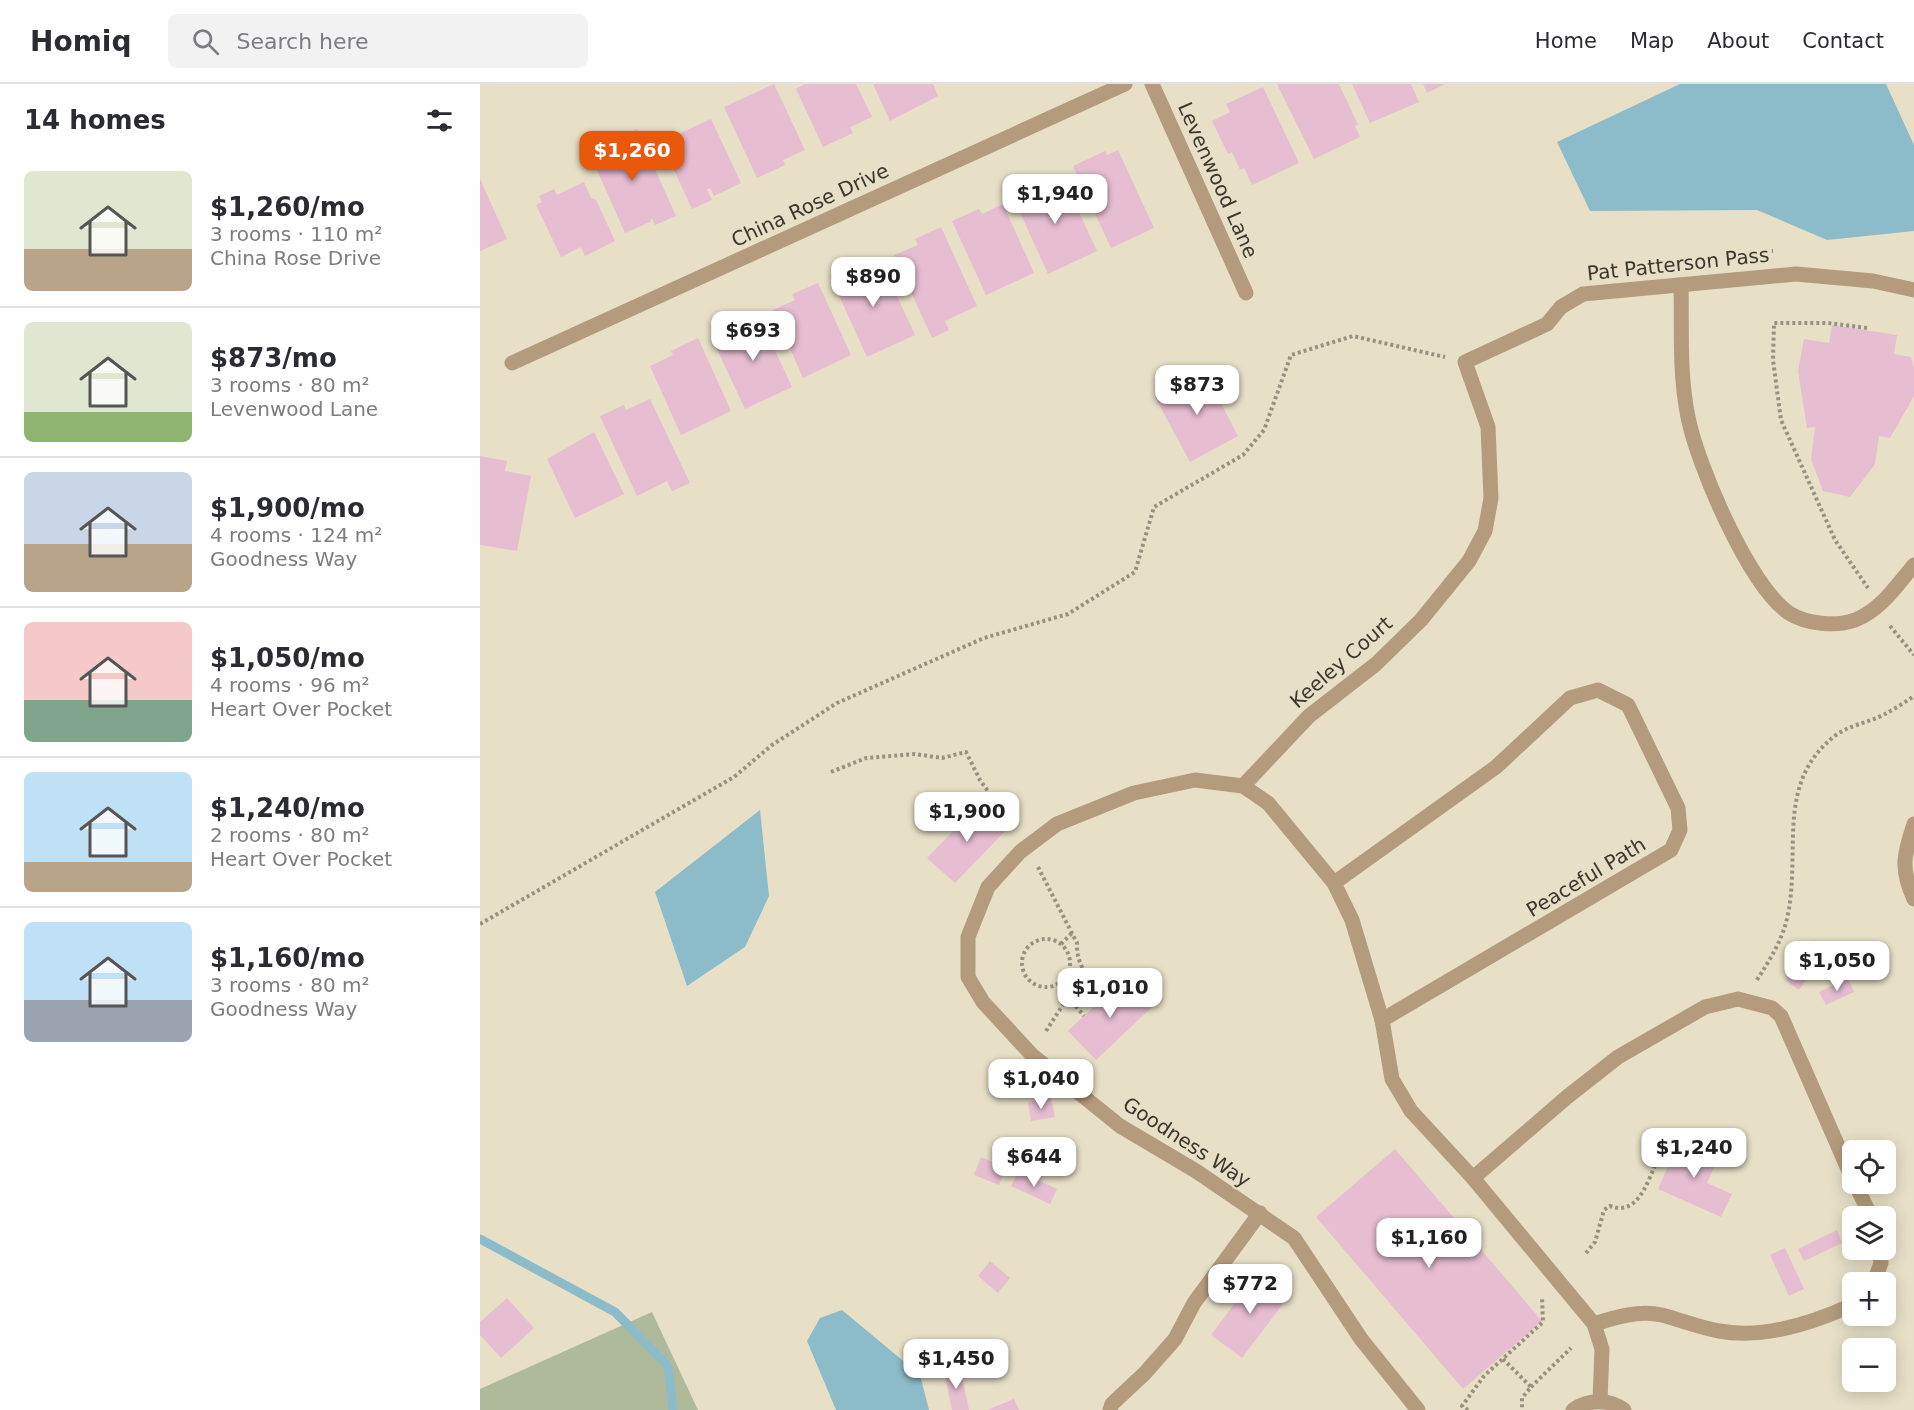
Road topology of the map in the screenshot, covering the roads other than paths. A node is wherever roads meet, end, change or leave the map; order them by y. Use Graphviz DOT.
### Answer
graph roads {
  1 [pos="1125,84"];
  2 [pos="1152,84"];
  3 [pos="1681,285"];
  4 [pos="1914,290"];
  5 [pos="1246,294"];
  6 [pos="1465,362"];
  7 [pos="512,363"];
  8 [pos="1914,565"];
  9 [pos="1243,786"];
  10 [pos="1914,824"];
  11 [pos="1334,883"];
  12 [pos="1914,899"];
  13 [pos="1382,1020"];
  14 [pos="1842,1155"];
  15 [pos="1473,1178"];
  16 [pos="1260,1213"];
  17 [pos="1842,1309"];
  18 [pos="1594,1324"];
  19 [pos="1600,1401"];
  20 [pos="1110,1410"];
  21 [pos="1418,1410"];
  22 [pos="1573,1410"];
  23 [pos="1624,1410"];
  1 -- 7 [label="street, China Rose Drive"];
  2 -- 5 [label="street, Levenwood Lane"];
  3 -- 4 [label="street, Pat Patterson Pass"];
  3 -- 6 [label="street, Pat Patterson Pass"];
  3 -- 8 [label="street"];
  6 -- 9 [label="street, Keeley Court"];
  9 -- 11 [label="street, Goodness Way"];
  9 -- 16 [label="street, Goodness Way"];
  10 -- 12 [label="street"];
  11 -- 13 [label="street, Goodness Way"];
  11 -- 13 [label="street, Peaceful Path"];
  13 -- 15 [label="street, Goodness Way"];
  14 -- 15 [label="street"];
  15 -- 18 [label="street, Goodness Way"];
  16 -- 20 [label="street"];
  16 -- 21 [label="street, Goodness Way"];
  17 -- 18 [label="street"];
  18 -- 19 [label="street, Goodness Way"];
  19 -- 22 [label="street"];
  19 -- 23 [label="street"];
}
